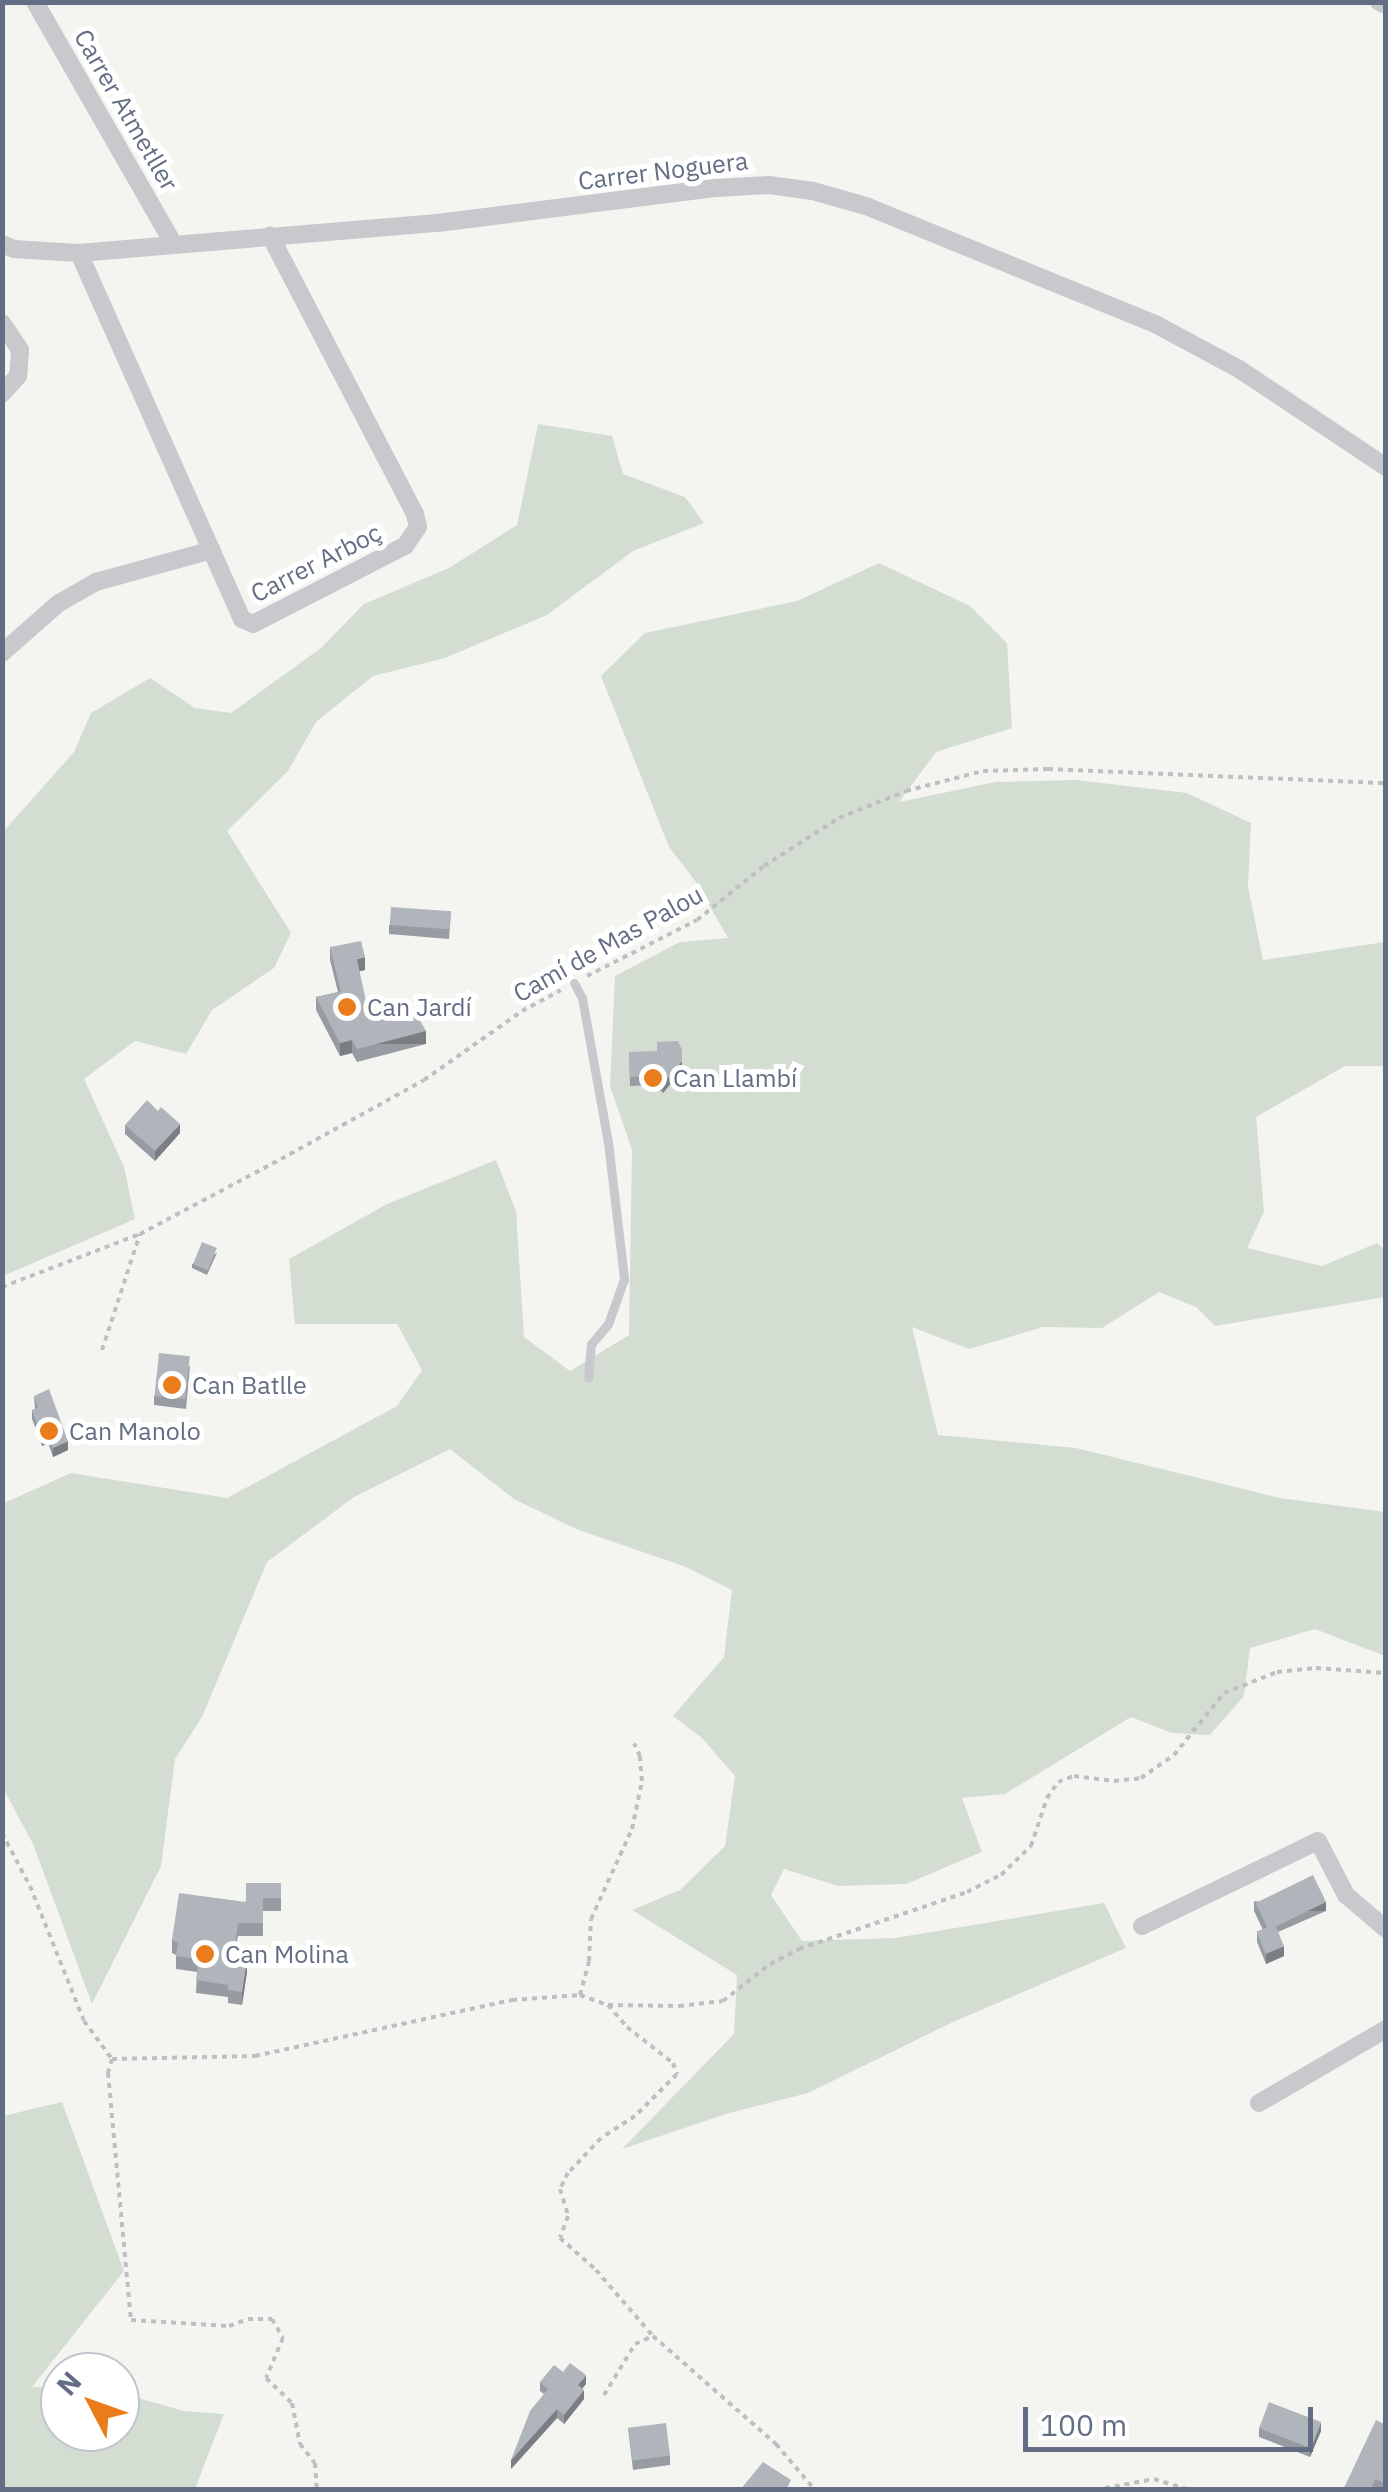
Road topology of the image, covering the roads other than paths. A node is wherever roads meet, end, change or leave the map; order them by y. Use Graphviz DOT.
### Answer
graph roads {
  1 [pos="35,2"];
  2 [pos="270,236"];
  3 [pos="173,243"];
  4 [pos="2,244"];
  5 [pos="79,253"];
  6 [pos="2,323"];
  7 [pos="2,394"];
  8 [pos="1386,467"];
  9 [pos="212,550"];
  10 [pos="2,654"];
  11 [pos="574,983"];
  12 [pos="588,1378"];
  13 [pos="1142,1926"];
  14 [pos="1386,1929"];
  15 [pos="1386,2029"];
  16 [pos="1259,2103"];
  1 -- 3 [label="street, Carrer Atmetller"];
  2 -- 3 [label="street, Carrer Noguera"];
  2 -- 8 [label="street, Carrer Noguera"];
  2 -- 9 [label="street, Carrer Arboç"];
  3 -- 5 [label="street, Carrer Noguera"];
  4 -- 5 [label="street, Carrer Noguera"];
  5 -- 9 [label="street, Carrer Arboç"];
  6 -- 7 [label="street"];
  9 -- 10 [label="street"];
  11 -- 12 [label="lane"];
  13 -- 14 [label="street"];
  15 -- 16 [label="street"];
}
